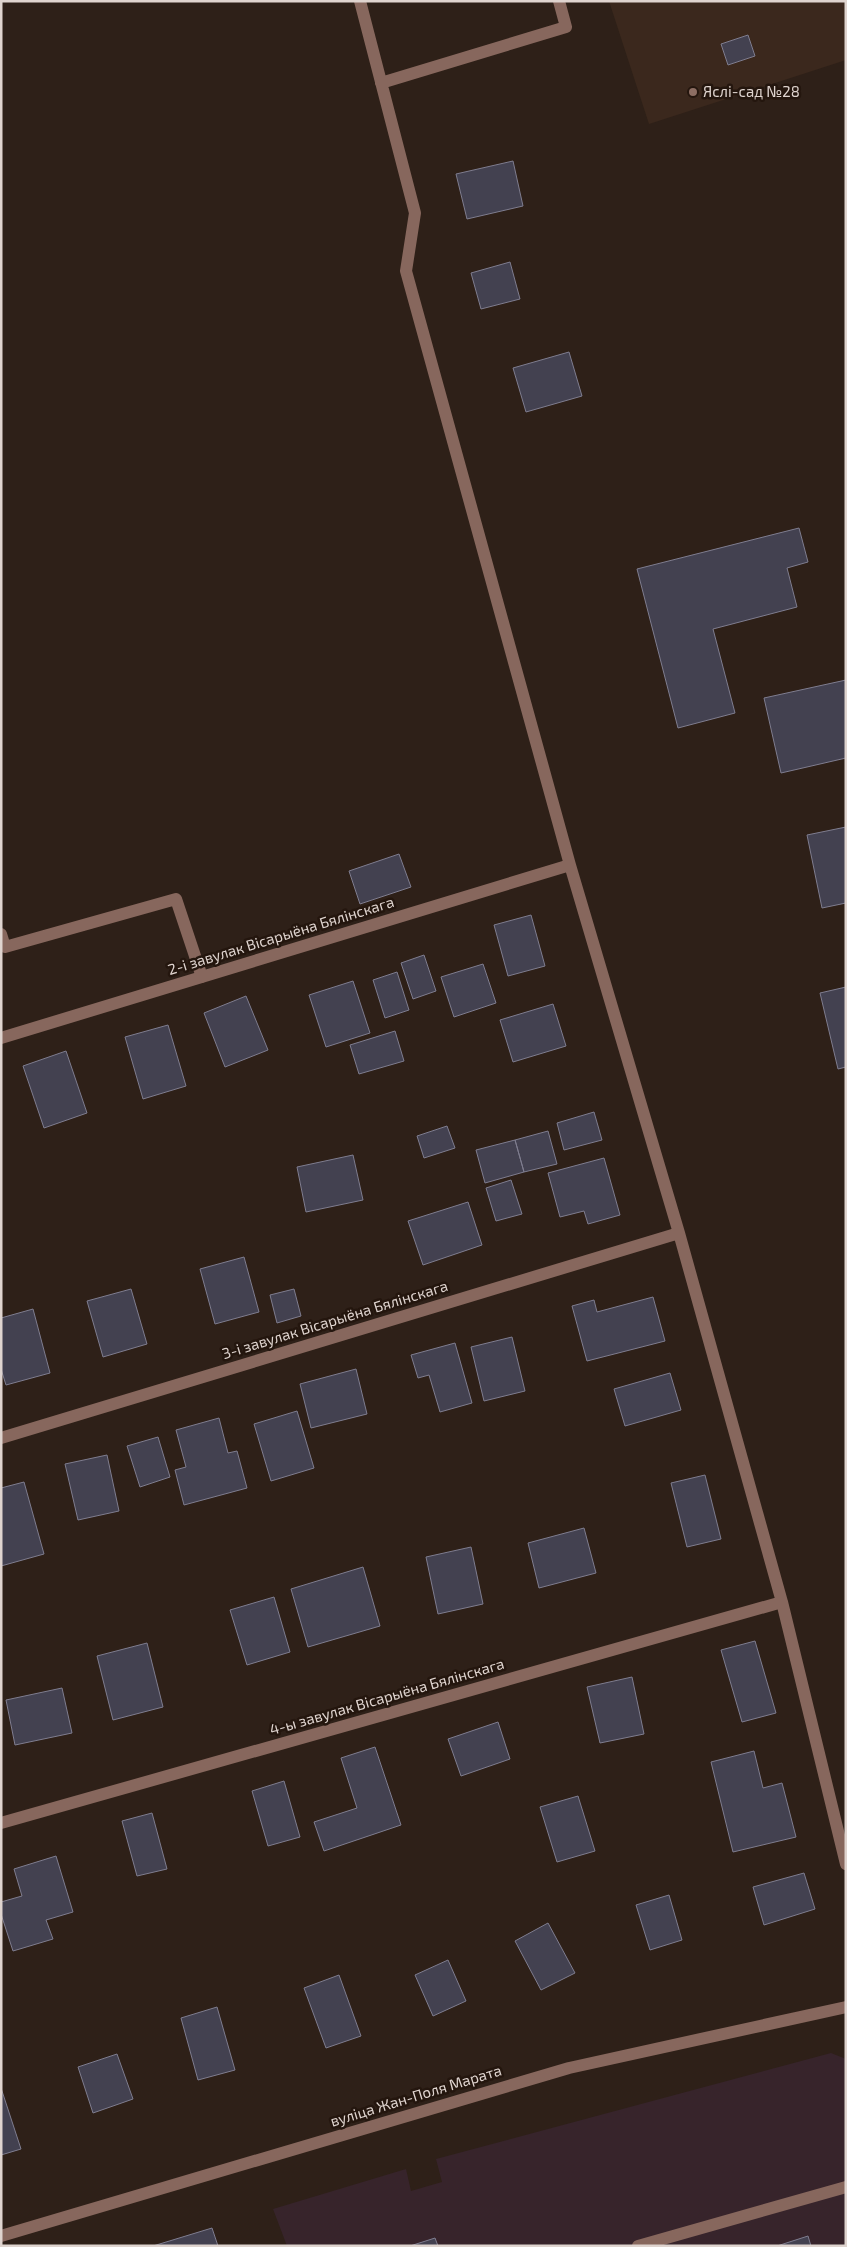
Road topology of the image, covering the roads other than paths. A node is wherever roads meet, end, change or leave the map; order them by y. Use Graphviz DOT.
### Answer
graph roads {
  1 [pos="360,1"];
  2 [pos="559,1"];
  3 [pos="381,83"];
  4 [pos="570,865"];
  5 [pos="1,934"];
  6 [pos="202,977"];
  7 [pos="1,1038"];
  8 [pos="679,1233"];
  9 [pos="1,1438"];
  10 [pos="782,1602"];
  11 [pos="1,1823"];
  12 [pos="846,1864"];
  13 [pos="846,2007"];
  14 [pos="846,2187"];
  15 [pos="1,2236"];
  16 [pos="638,2246"];
  1 -- 3 [label="street"];
  2 -- 3 [label="street"];
  3 -- 4 [label="street"];
  4 -- 6 [label="street, 2-і завулак Вісарыёна Бялінскага"];
  4 -- 8 [label="street"];
  5 -- 6 [label="street"];
  6 -- 7 [label="street, 2-і завулак Вісарыёна Бялінскага"];
  8 -- 9 [label="street, 3-і завулак Вісарыёна Бялінскага"];
  8 -- 10 [label="street"];
  10 -- 11 [label="street, 4-ы завулак Вісарыёна Бялінскага"];
  10 -- 12 [label="street"];
  13 -- 15 [label="street, вуліца Жан-Поля Марата"];
  14 -- 16 [label="street"];
}
